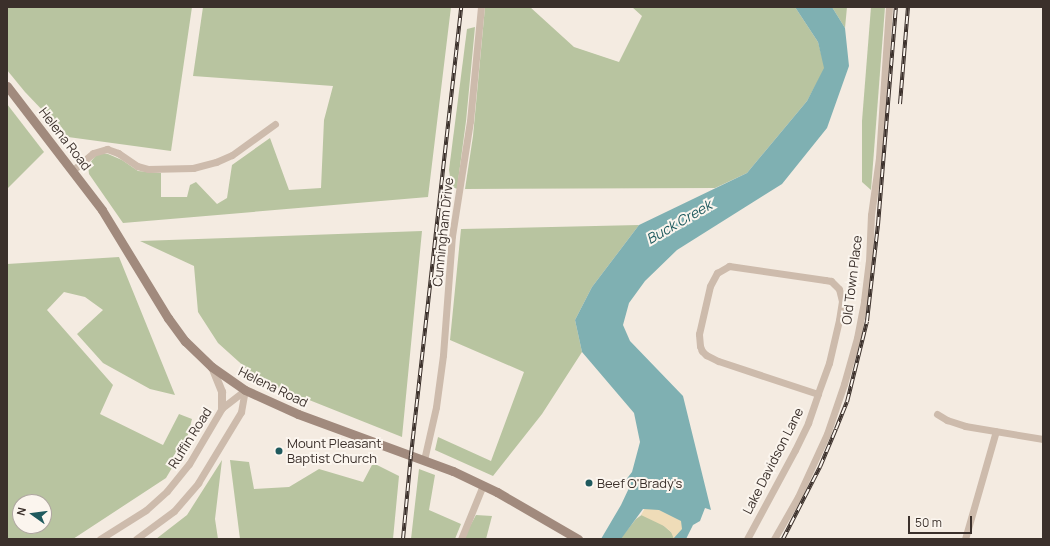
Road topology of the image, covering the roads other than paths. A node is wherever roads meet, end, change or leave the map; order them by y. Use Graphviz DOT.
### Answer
graph roads {
  1 [pos="480,7"];
  2 [pos="889,7"];
  3 [pos="7,86"];
  4 [pos="275,124"];
  5 [pos="73,170"];
  6 [pos="212,367"];
  7 [pos="245,390"];
  8 [pos="818,394"];
  9 [pos="222,408"];
  10 [pos="937,414"];
  11 [pos="996,431"];
  12 [pos="1043,439"];
  13 [pos="424,460"];
  14 [pos="483,486"];
  15 [pos="576,538"];
  16 [pos="100,539"];
  17 [pos="136,539"];
  18 [pos="461,539"];
  19 [pos="747,539"];
  20 [pos="774,539"];
  21 [pos="965,539"];
  1 -- 13 [label="street, Cunningham Drive"];
  2 -- 20 [label="street, Old Town Place"];
  3 -- 5 [label="main road, Helena Road"];
  4 -- 5 [label="street"];
  5 -- 6 [label="main road, Helena Road"];
  6 -- 7 [label="main road, Helena Road"];
  6 -- 9 [label="street"];
  7 -- 9 [label="street, Ruffin Road"];
  7 -- 13 [label="main road, Helena Road"];
  7 -- 17 [label="street"];
  8 -- 8 [label="street, Lake Davidson Lane"];
  8 -- 19 [label="street, Lake Davidson Lane"];
  9 -- 16 [label="street, Ruffin Road"];
  10 -- 11 [label="street"];
  11 -- 12 [label="street"];
  11 -- 21 [label="street"];
  13 -- 14 [label="main road, Helena Road"];
  14 -- 15 [label="main road, Helena Road"];
  14 -- 18 [label="street"];
}
